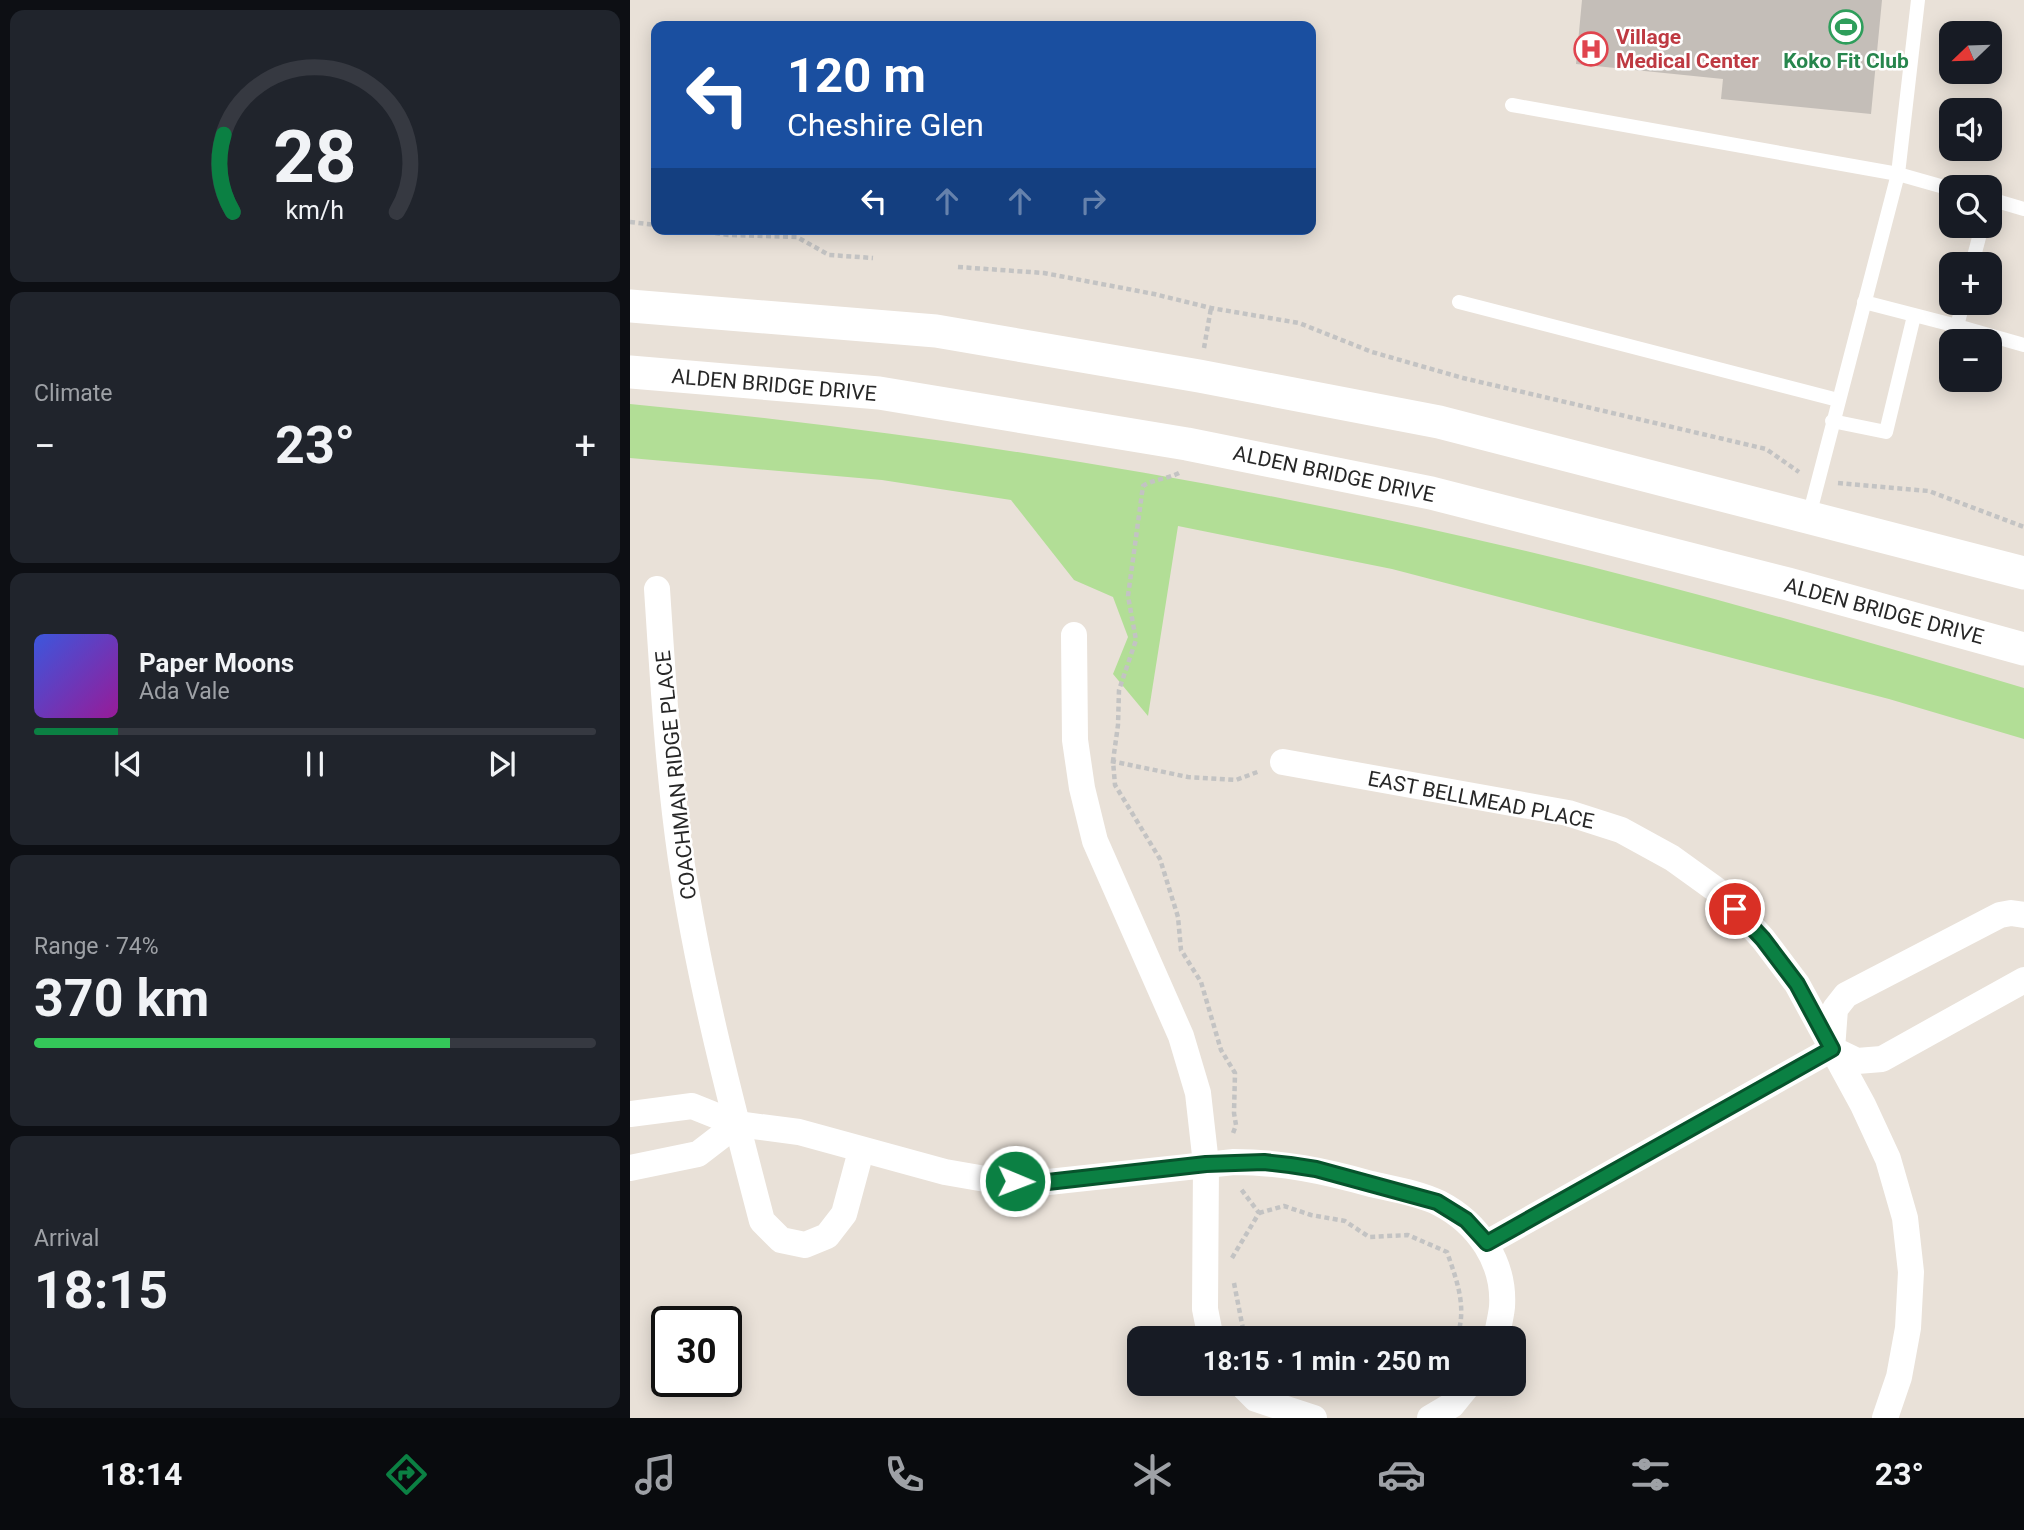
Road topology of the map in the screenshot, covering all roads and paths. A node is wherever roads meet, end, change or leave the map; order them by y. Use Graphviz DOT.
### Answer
graph roads {
  1 [pos="1918,0"];
  2 [pos="1512,105"];
  3 [pos="1898,174"];
  4 [pos="1939,186"];
  5 [pos="2002,203"];
  6 [pos="2024,209"];
  7 [pos="630,222"];
  8 [pos="651,224"];
  9 [pos="728,235"];
  10 [pos="873,258"];
  11 [pos="958,267"];
  12 [pos="1459,302"];
  13 [pos="1864,302"];
  14 [pos="630,306"];
  15 [pos="1211,308"];
  16 [pos="1960,315"];
  17 [pos="1914,316"];
  18 [pos="1957,326"];
  19 [pos="2024,345"];
  20 [pos="630,372"];
  21 [pos="1199,376"];
  22 [pos="1838,400"];
  23 [pos="1832,421"];
  24 [pos="1187,444"];
  25 [pos="1817,478"];
  26 [pos="1809,516"];
  27 [pos="2024,527"];
  28 [pos="2024,573"];
  29 [pos="656,589"];
  30 [pos="1074,635"];
  31 [pos="2024,649"];
  32 [pos="1113,761"];
  33 [pos="1283,762"];
  34 [pos="1079,769"];
  35 [pos="2024,915"];
  36 [pos="2024,980"];
  37 [pos="1832,1049"];
  38 [pos="630,1114"];
  39 [pos="737,1124"];
  40 [pos="861,1151"];
  41 [pos="1234,1162"];
  42 [pos="1206,1164"];
  43 [pos="630,1168"];
  44 [pos="1259,1213"];
  45 [pos="1487,1243"];
  46 [pos="1230,1261"];
  47 [pos="1233,1273"];
  48 [pos="1208,1326"];
  49 [pos="1243,1326"];
  50 [pos="1461,1326"];
  51 [pos="1498,1326"];
  52 [pos="1253,1396"];
  53 [pos="1459,1396"];
  54 [pos="1314,1418"];
  55 [pos="1430,1418"];
  56 [pos="1885,1418"];
  1 -- 3 [label="lane"];
  2 -- 3 [label="lane"];
  3 -- 4 [label="lane"];
  3 -- 13 [label="lane"];
  5 -- 6 [label="lane"];
  7 -- 8 [label="path"];
  9 -- 10 [label="path"];
  11 -- 15 [label="path"];
  12 -- 22 [label="lane"];
  13 -- 17 [label="lane"];
  13 -- 22 [label="lane"];
  14 -- 21 [label="street"];
  15 -- 21 [label="path"];
  15 -- 25 [label="path"];
  16 -- 18 [label="lane"];
  17 -- 18 [label="lane"];
  17 -- 23 [label="lane"];
  18 -- 19 [label="lane"];
  20 -- 24 [label="street, ALDEN BRIDGE DRIVE"];
  21 -- 26 [label="street"];
  22 -- 23 [label="lane"];
  23 -- 25 [label="lane"];
  24 -- 31 [label="street, ALDEN BRIDGE DRIVE"];
  24 -- 32 [label="path"];
  25 -- 26 [label="lane"];
  25 -- 27 [label="path"];
  26 -- 28 [label="street"];
  29 -- 39 [label="street, COACHMAN RIDGE PLACE"];
  30 -- 34 [label="street"];
  32 -- 33 [label="path"];
  32 -- 34 [label="path"];
  32 -- 41 [label="path"];
  33 -- 37 [label="street, EAST BELLMEAD PLACE"];
  34 -- 42 [label="street"];
  35 -- 37 [label="street"];
  36 -- 37 [label="street"];
  37 -- 45 [label="street"];
  37 -- 56 [label="street, EAST BELLMEAD PLACE"];
  38 -- 39 [label="street"];
  39 -- 40 [label="street"];
  39 -- 40 [label="street, COACHMAN RIDGE PLACE"];
  39 -- 43 [label="street"];
  40 -- 42 [label="street"];
  41 -- 42 [label="street"];
  41 -- 44 [label="path"];
  41 -- 45 [label="street"];
  42 -- 48 [label="street"];
  44 -- 46 [label="path"];
  44 -- 50 [label="path"];
  45 -- 51 [label="street"];
  47 -- 49 [label="path"];
  52 -- 54 [label="street"];
  53 -- 55 [label="street"];
}
